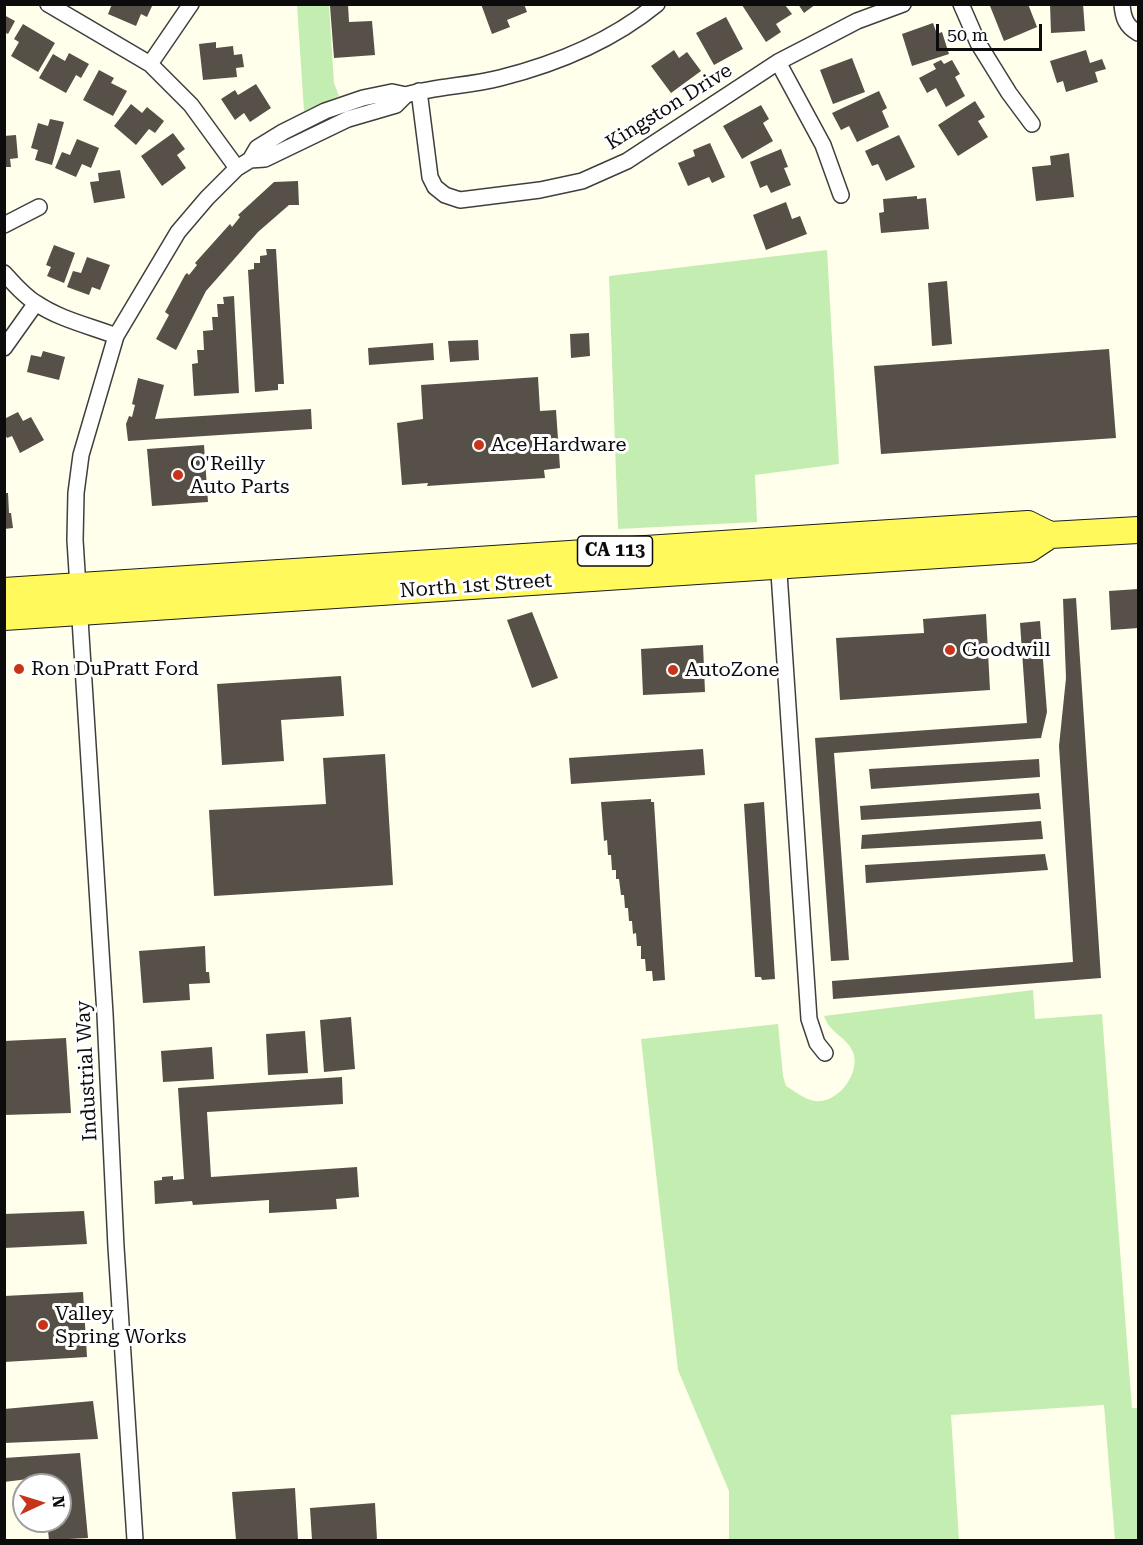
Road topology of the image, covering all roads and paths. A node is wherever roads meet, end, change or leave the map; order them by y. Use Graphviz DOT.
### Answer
graph roads {
  1 [pos="48,4"];
  2 [pos="191,4"];
  3 [pos="657,4"];
  4 [pos="903,4"];
  5 [pos="961,4"];
  6 [pos="1122,4"];
  7 [pos="1138,33"];
  8 [pos="778,62"];
  9 [pos="150,64"];
  10 [pos="412,93"];
  11 [pos="1032,124"];
  12 [pos="244,164"];
  13 [pos="841,195"];
  14 [pos="39,207"];
  15 [pos="4,225"];
  16 [pos="4,273"];
  17 [pos="36,303"];
  18 [pos="116,336"];
  19 [pos="4,348"];
  20 [pos="1138,530"];
  21 [pos="1050,535"];
  22 [pos="776,540"];
  23 [pos="778,566"];
  24 [pos="4,591"];
  25 [pos="79,599"];
  26 [pos="4,616"];
  27 [pos="825,1053"];
  28 [pos="135,1540"];
  1 -- 9 [label="street"];
  2 -- 9 [label="street"];
  3 -- 10 [label="street"];
  4 -- 8 [label="street, Kingston Drive"];
  5 -- 11 [label="street"];
  6 -- 7 [label="street"];
  8 -- 10 [label="street, Kingston Drive"];
  8 -- 13 [label="street"];
  9 -- 12 [label="street"];
  10 -- 12 [label="street"];
  12 -- 18 [label="street, Industrial Way"];
  14 -- 15 [label="street"];
  16 -- 17 [label="street"];
  17 -- 18 [label="street"];
  17 -- 19 [label="street"];
  18 -- 25 [label="street, Industrial Way"];
  20 -- 21 [label="main road, North 1st Street / CA 113"];
  21 -- 22 [label="main road, North 1st Street / CA 113"];
  21 -- 23 [label="main road, North 1st Street / CA 113"];
  22 -- 23 [label="street"];
  22 -- 25 [label="main road, North 1st Street / CA 113"];
  23 -- 25 [label="main road, North 1st Street / CA 113"];
  23 -- 27 [label="street"];
  24 -- 25 [label="main road, North 1st Street / CA 113"];
  25 -- 26 [label="main road, North 1st Street / CA 113"];
  25 -- 28 [label="street, Industrial Way"];
}
